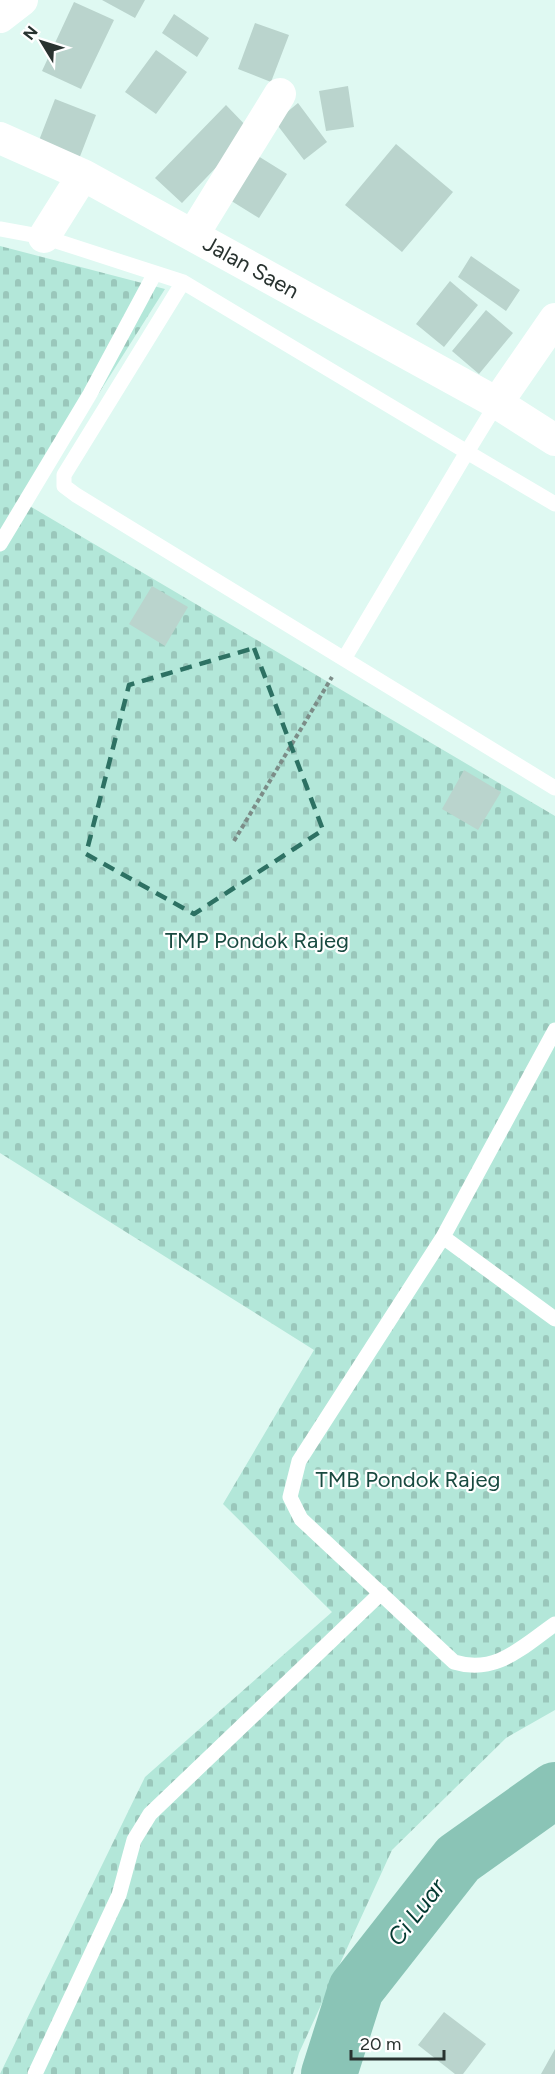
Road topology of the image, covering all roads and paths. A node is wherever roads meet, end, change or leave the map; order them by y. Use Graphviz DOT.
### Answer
graph roads {
  1 [pos="22,0"];
  2 [pos="0,17"];
  3 [pos="280,94"];
  4 [pos="0,138"];
  5 [pos="80,178"];
  6 [pos="0,229"];
  7 [pos="46,234"];
  8 [pos="193,235"];
  9 [pos="155,273"];
  10 [pos="183,282"];
  11 [pos="555,319"];
  12 [pos="497,403"];
  13 [pos="555,440"];
  14 [pos="467,452"];
  15 [pos="555,504"];
  16 [pos="0,544"];
  17 [pos="344,659"];
  18 [pos="555,788"];
  19 [pos="234,842"];
  20 [pos="555,1030"];
  21 [pos="550,1053"];
  22 [pos="442,1237"];
  23 [pos="555,1319"];
  24 [pos="381,1593"];
  25 [pos="555,1624"];
  26 [pos="35,2074"];
  1 -- 2 [label="street"];
  3 -- 8 [label="street"];
  4 -- 5 [label="street, Jalan Saen"];
  5 -- 7 [label="street"];
  5 -- 8 [label="street, Jalan Saen"];
  6 -- 7 [label="lane"];
  7 -- 9 [label="lane"];
  8 -- 12 [label="street, Jalan Saen"];
  9 -- 10 [label="lane"];
  9 -- 16 [label="lane"];
  10 -- 14 [label="lane"];
  10 -- 17 [label="lane"];
  11 -- 12 [label="street"];
  12 -- 13 [label="street, Jalan Saen"];
  12 -- 14 [label="lane"];
  14 -- 15 [label="lane"];
  14 -- 17 [label="lane"];
  17 -- 18 [label="lane"];
  17 -- 19 [label="path"];
  20 -- 21 [label="lane"];
  21 -- 22 [label="lane"];
  22 -- 23 [label="lane"];
  22 -- 24 [label="lane"];
  24 -- 25 [label="lane"];
  24 -- 26 [label="lane"];
}
